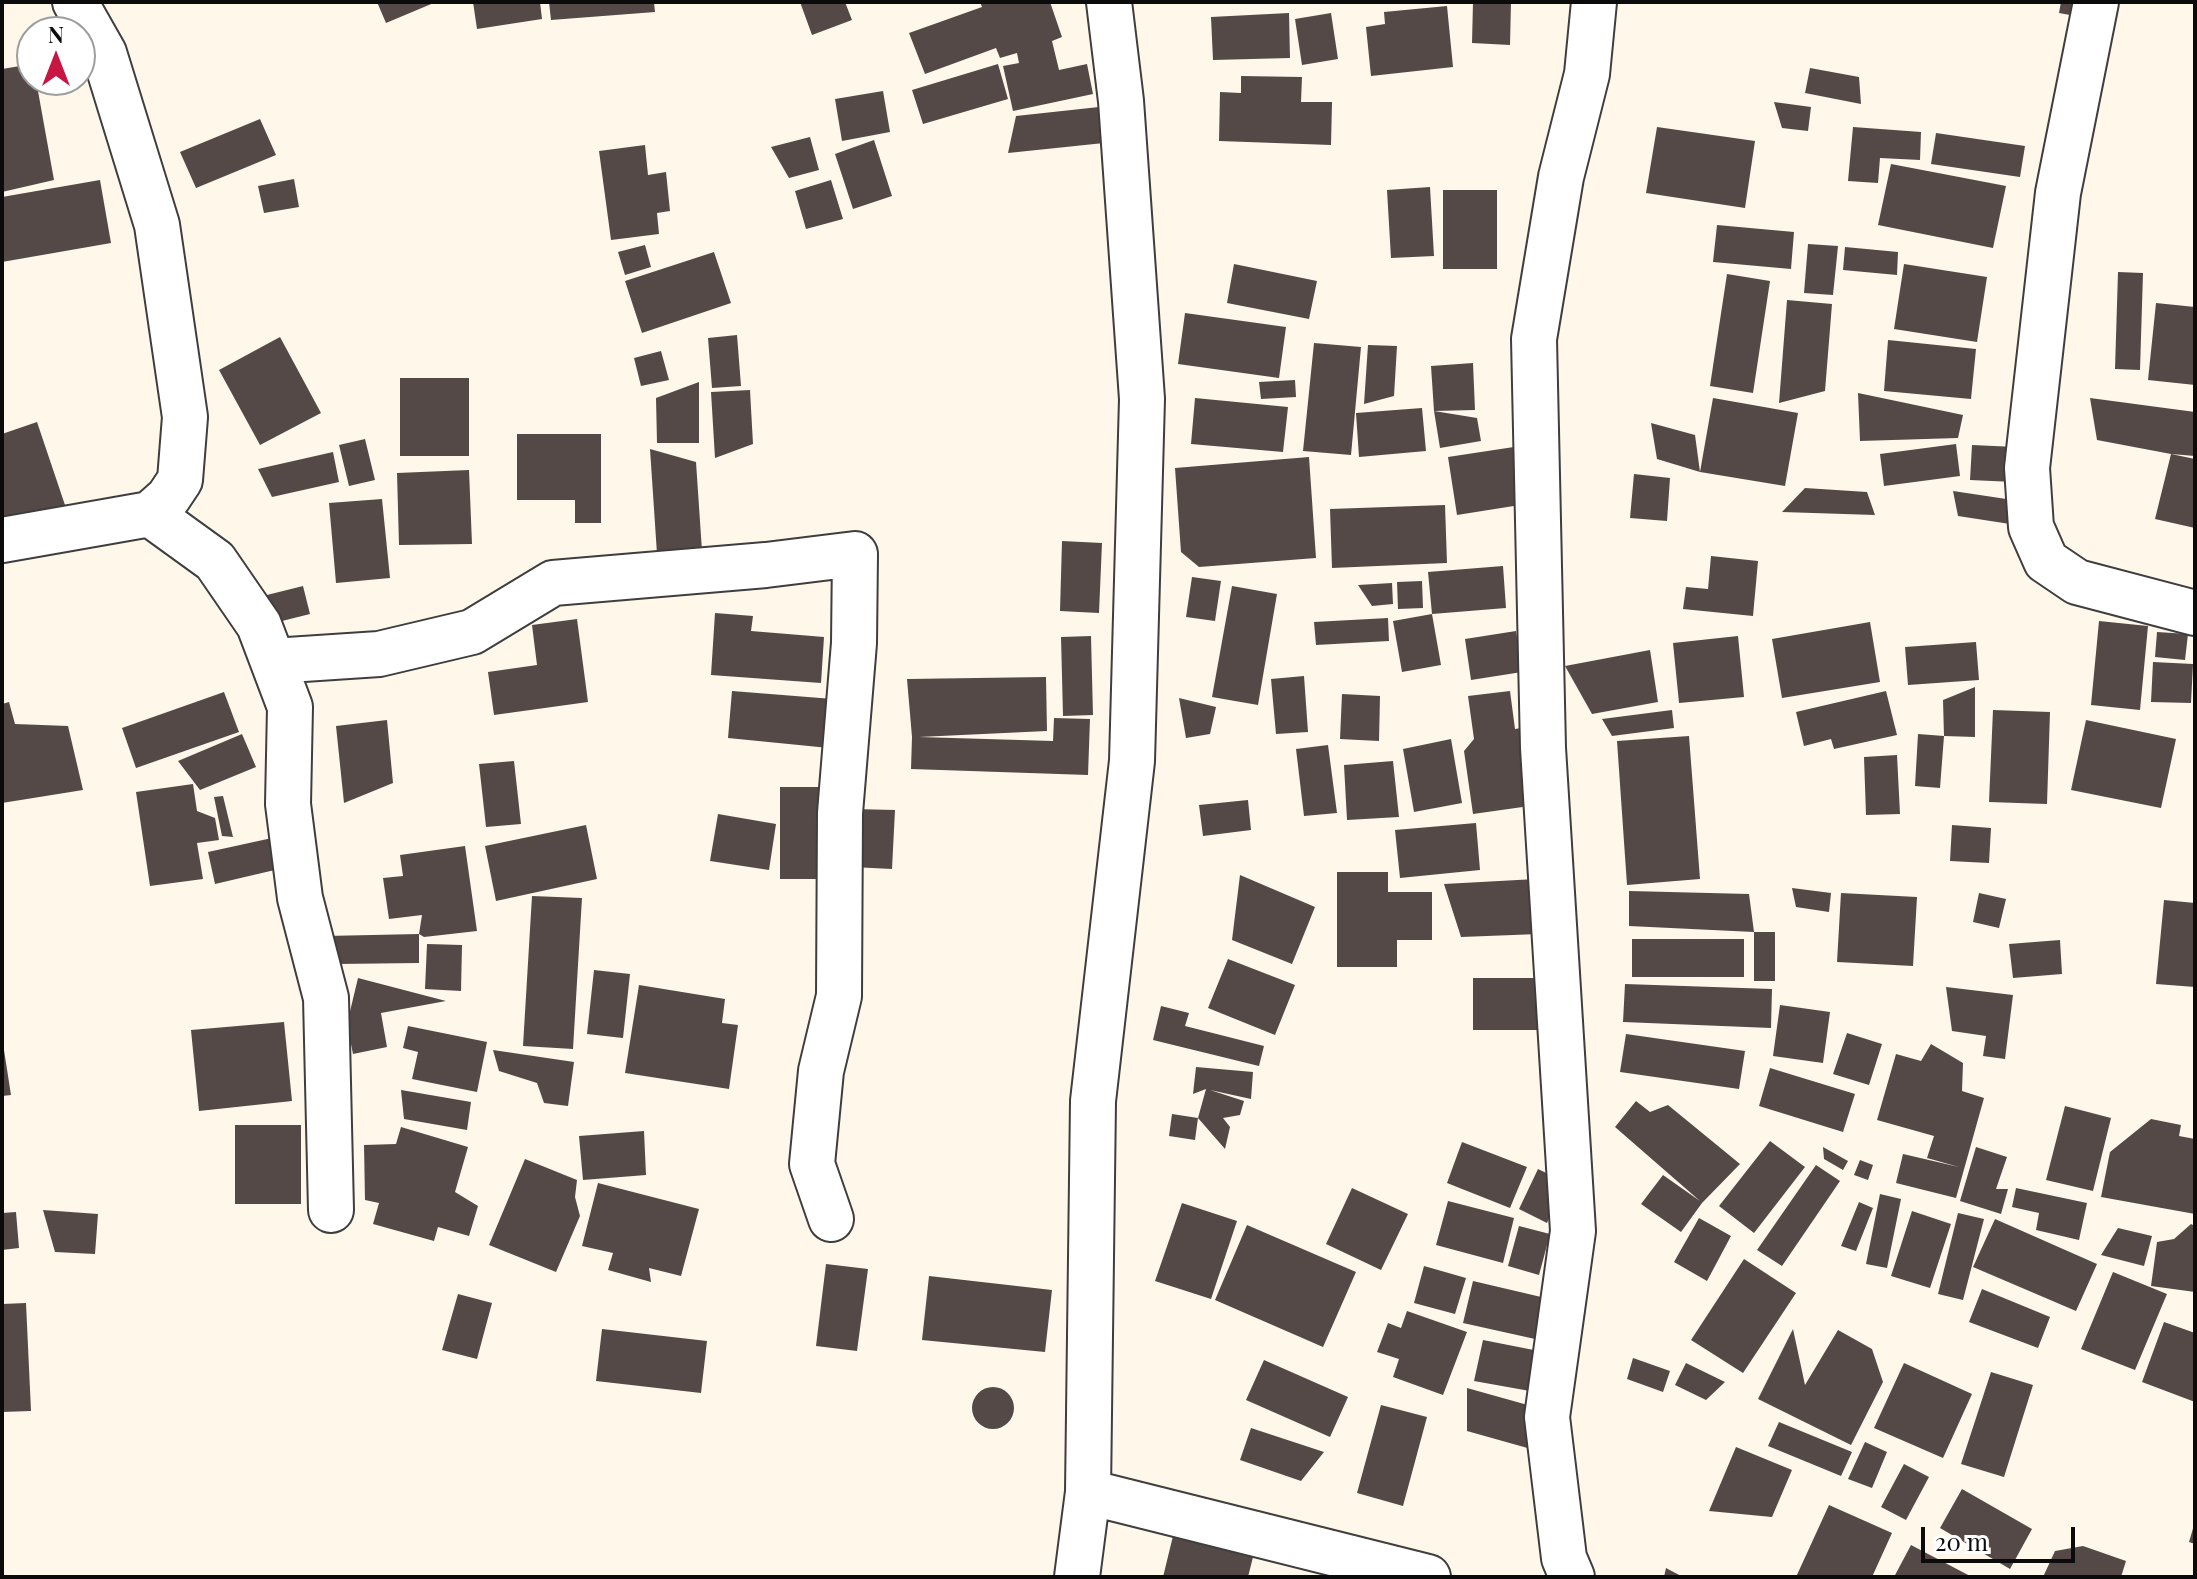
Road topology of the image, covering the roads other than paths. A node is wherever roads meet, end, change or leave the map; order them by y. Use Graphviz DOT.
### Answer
graph roads {
  1 [pos="75,2"];
  2 [pos="1109,2"];
  3 [pos="1594,2"];
  4 [pos="2096,2"];
  5 [pos="150,514"];
  6 [pos="2,540"];
  7 [pos="2195,613"];
  8 [pos="273,661"];
  9 [pos="331,1210"];
  10 [pos="831,1219"];
  11 [pos="1088,1492"];
  12 [pos="1077,1577"];
  13 [pos="1428,1577"];
  14 [pos="1572,1577"];
  1 -- 5 [label="street"];
  2 -- 11 [label="street"];
  3 -- 14 [label="street"];
  4 -- 7 [label="street"];
  5 -- 6 [label="street"];
  5 -- 8 [label="street"];
  8 -- 9 [label="street"];
  8 -- 10 [label="street"];
  11 -- 12 [label="street"];
  11 -- 13 [label="street"];
}
